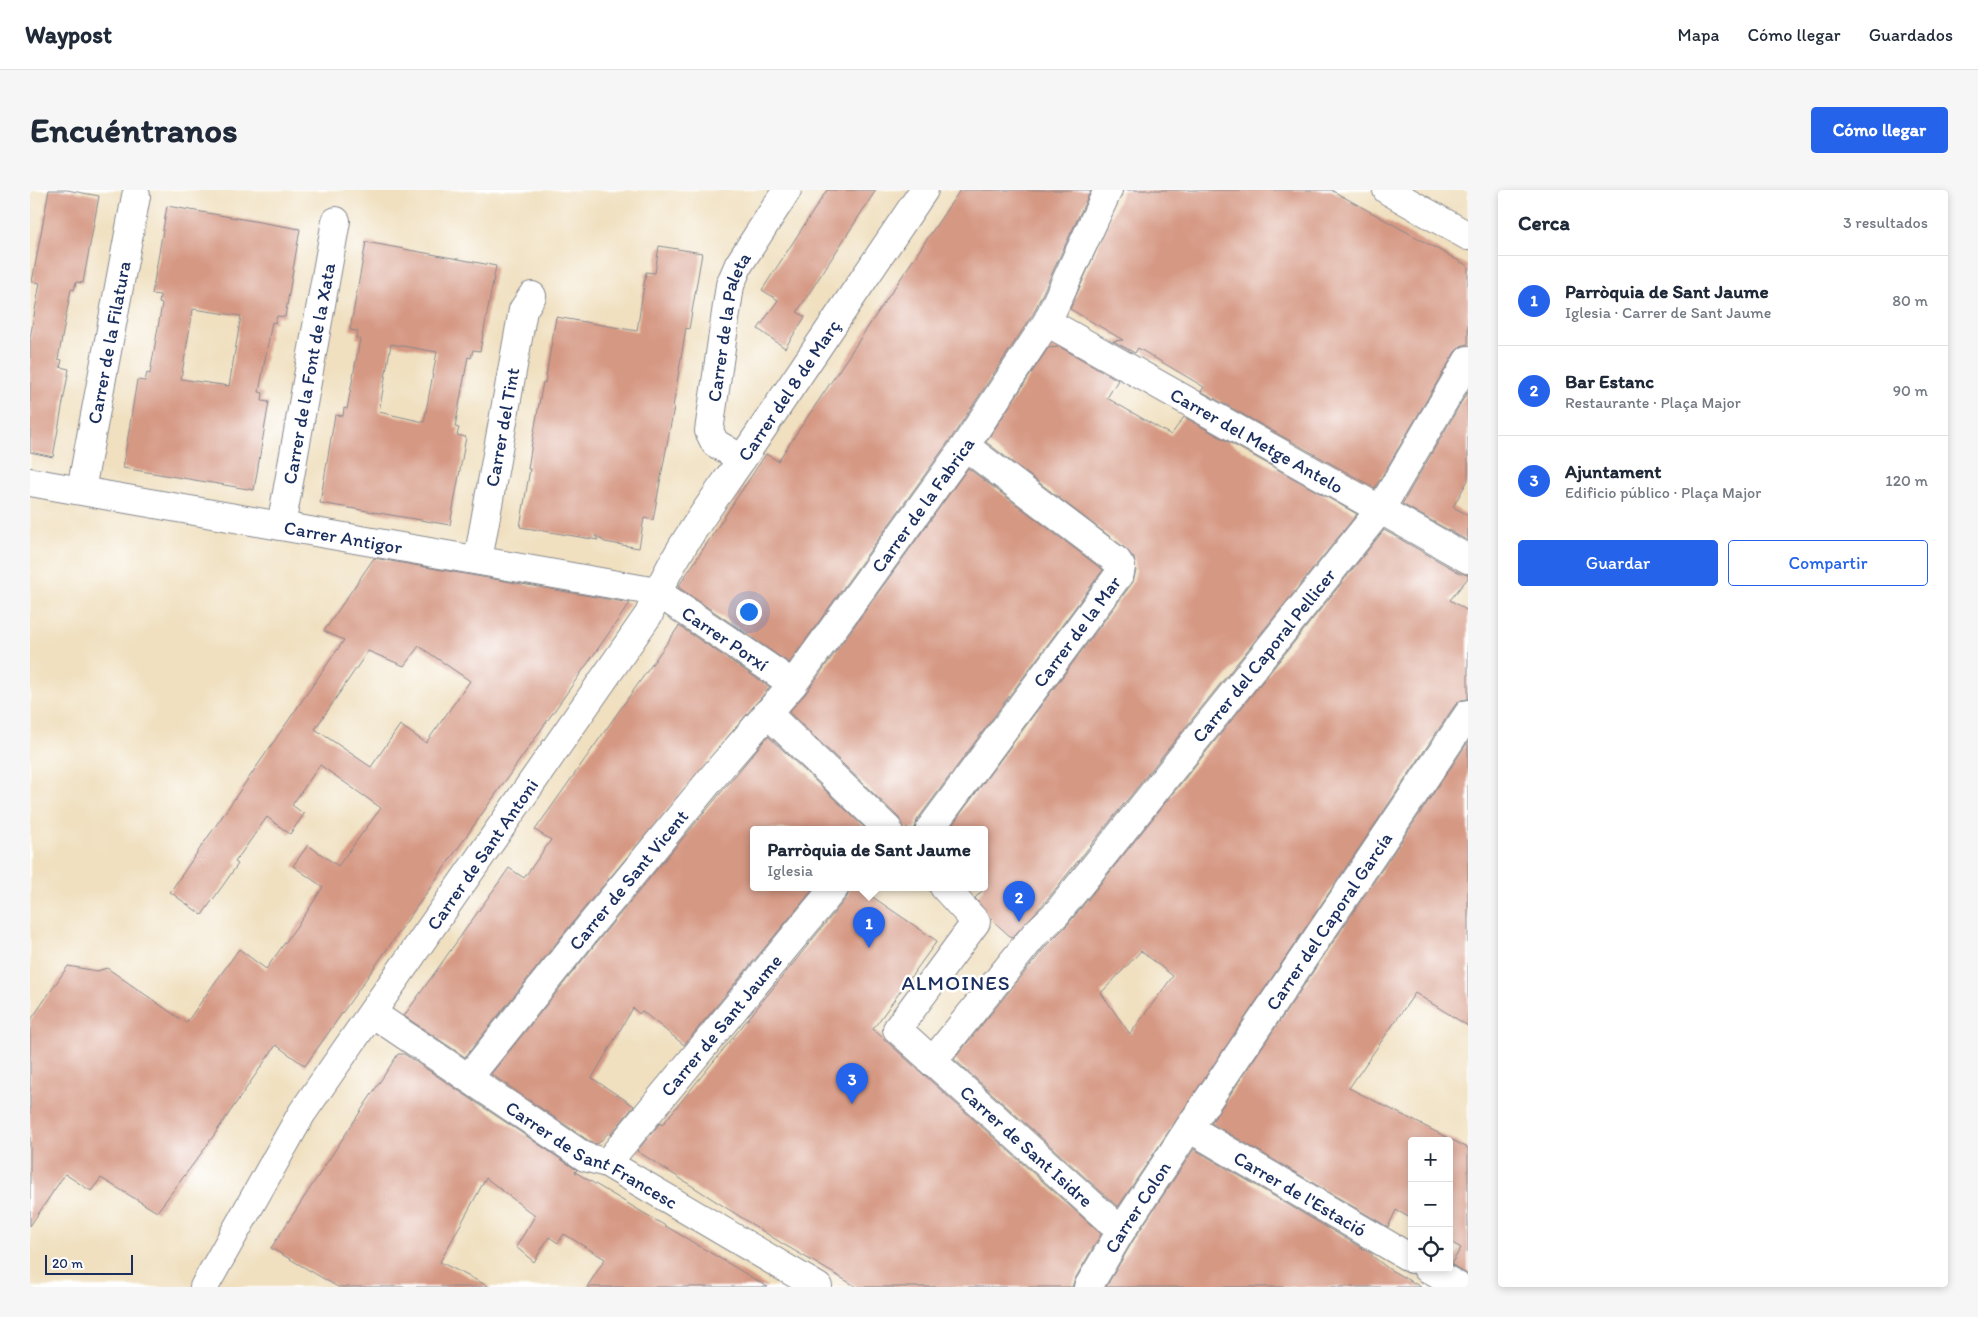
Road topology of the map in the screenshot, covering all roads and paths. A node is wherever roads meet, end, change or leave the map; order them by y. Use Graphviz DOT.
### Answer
graph roads {
  1 [pos="787,190"];
  2 [pos="924,190"];
  3 [pos="1108,190"];
  4 [pos="1387,190"];
  5 [pos="136,196"];
  6 [pos="336,221"];
  7 [pos="1468,236"];
  8 [pos="532,296"];
  9 [pos="1047,322"];
  10 [pos="1468,360"];
  11 [pos="965,446"];
  12 [pos="742,460"];
  13 [pos="30,482"];
  14 [pos="81,490"];
  15 [pos="1380,510"];
  16 [pos="281,526"];
  17 [pos="478,560"];
  18 [pos="1468,560"];
  19 [pos="657,592"];
  20 [pos="793,684"];
  21 [pos="767,713"];
  22 [pos="1468,714"];
  23 [pos="885,826"];
  24 [pos="932,826"];
  25 [pos="832,891"];
  26 [pos="948,891"];
  27 [pos="372,1013"];
  28 [pos="932,1062"];
  29 [pos="468,1078"];
  30 [pos="1189,1128"];
  31 [pos="607,1163"];
  32 [pos="1121,1231"];
  33 [pos="1408,1257"];
  34 [pos="1434,1272"];
  35 [pos="204,1287"];
  36 [pos="818,1287"];
  37 [pos="1088,1287"];
  38 [pos="1459,1287"];
  1 -- 12 [label="street, Carrer de la Paleta"];
  2 -- 12 [label="street, Carrer del 8 de Març"];
  3 -- 9 [label="street, Carrer de la Fabrica"];
  4 -- 7 [label="street"];
  5 -- 14 [label="street, Carrer de la Filatura"];
  6 -- 16 [label="street, Carrer de la Font de la Xata"];
  8 -- 17 [label="street, Carrer del Tint"];
  9 -- 11 [label="street, Carrer de la Fabrica"];
  9 -- 15 [label="street, Carrer del Metge Antelo"];
  10 -- 15 [label="street, Carrer del Caporal Pellicer"];
  11 -- 20 [label="street, Carrer de la Fabrica"];
  11 -- 24 [label="street, Carrer de la Mar"];
  12 -- 19 [label="street, Carrer del 8 de Març"];
  13 -- 14 [label="street, Carrer Antigor"];
  14 -- 16 [label="street, Carrer Antigor"];
  15 -- 18 [label="street, Carrer del Metge Antelo"];
  15 -- 28 [label="street, Carrer del Caporal Pellicer"];
  16 -- 17 [label="street, Carrer Antigor"];
  17 -- 19 [label="street, Carrer Antigor"];
  19 -- 20 [label="street, Carrer Porxí"];
  19 -- 27 [label="street, Carrer de Sant Antoni"];
  20 -- 21 [label="street, Carrer de Sant Vicent"];
  21 -- 23 [label="street"];
  21 -- 29 [label="street, Carrer de Sant Vicent"];
  22 -- 30 [label="street, Carrer del Caporal García"];
  25 -- 31 [label="street, Carrer de Sant Jaume"];
  26 -- 28 [label="street, Carrer de Sant Isidre"];
  27 -- 29 [label="street, Carrer de Sant Francesc"];
  27 -- 35 [label="street, Carrer de Sant Antoni"];
  28 -- 32 [label="street, Carrer de Sant Isidre"];
  29 -- 31 [label="street, Carrer de Sant Francesc"];
  30 -- 32 [label="street, Carrer Colon"];
  30 -- 33 [label="street, Carrer de l'Estació"];
  31 -- 36 [label="street, Carrer de Sant Francesc"];
  32 -- 37 [label="street, Carrer Colon"];
  34 -- 38 [label="street"];
}
